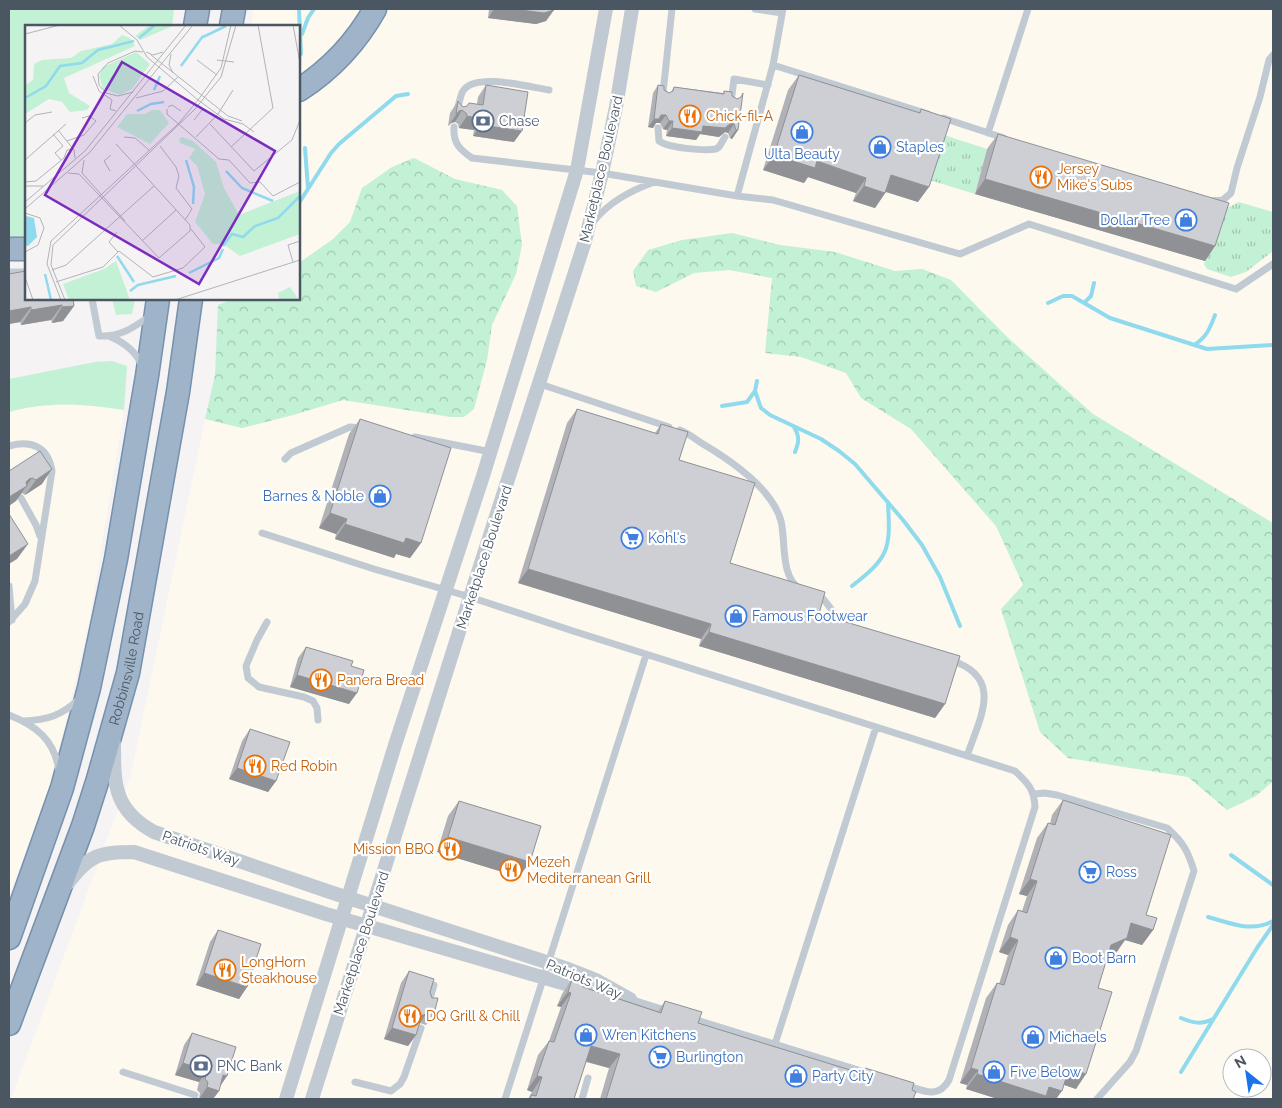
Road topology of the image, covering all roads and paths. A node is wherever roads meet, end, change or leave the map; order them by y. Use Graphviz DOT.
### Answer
graph roads {
  1 [pos="198,9"];
  2 [pos="234,9"];
  3 [pos="376,9"];
  4 [pos="606,9"];
  5 [pos="632,9"];
  6 [pos="672,9"];
  7 [pos="755,9"];
  8 [pos="1028,9"];
  9 [pos="783,11"];
  10 [pos="196,25"];
  11 [pos="231,25"];
  12 [pos="1273,55"];
  13 [pos="773,65"];
  14 [pos="768,85"];
  15 [pos="300,89"];
  16 [pos="549,90"];
  17 [pos="663,96"];
  18 [pos="731,102"];
  19 [pos="456,113"];
  20 [pos="454,127"];
  21 [pos="658,128"];
  22 [pos="988,132"];
  23 [pos="725,137"];
  24 [pos="1011,140"];
  25 [pos="577,170"];
  26 [pos="602,173"];
  27 [pos="654,182"];
  28 [pos="737,196"];
  29 [pos="1202,198"];
  30 [pos="588,229"];
  31 [pos="9,249"];
  32 [pos="25,249"];
  33 [pos="1273,264"];
  34 [pos="9,272"];
  35 [pos="25,272"];
  36 [pos="92,300"];
  37 [pos="191,300"];
  38 [pos="157,305"];
  39 [pos="110,336"];
  40 [pos="147,376"];
  41 [pos="540,384"];
  42 [pos="366,428"];
  43 [pos="411,437"];
  44 [pos="9,446"];
  45 [pos="490,452"];
  46 [pos="285,459"];
  47 [pos="21,498"];
  48 [pos="262,533"];
  49 [pos="40,538"];
  50 [pos="9,586"];
  51 [pos="445,589"];
  52 [pos="470,597"];
  53 [pos="10,621"];
  54 [pos="267,622"];
  55 [pos="853,630"];
  56 [pos="646,655"];
  57 [pos="946,659"];
  58 [pos="90,688"];
  59 [pos="9,716"];
  60 [pos="23,720"];
  61 [pos="318,720"];
  62 [pos="114,723"];
  63 [pos="876,727"];
  64 [pos="967,756"];
  65 [pos="62,788"];
  66 [pos="1034,794"];
  67 [pos="348,897"];
  68 [pos="54,902"];
  69 [pos="373,905"];
  70 [pos="341,919"];
  71 [pos="367,926"];
  72 [pos="9,938"];
  73 [pos="550,963"];
  74 [pos="544,979"];
  75 [pos="434,986"];
  76 [pos="630,999"];
  77 [pos="428,1005"];
  78 [pos="674,1012"];
  79 [pos="683,1015"];
  80 [pos="9,1024"];
  81 [pos="421,1028"];
  82 [pos="774,1044"];
  83 [pos="123,1072"];
  84 [pos="588,1078"];
  85 [pos="883,1078"];
  86 [pos="355,1082"];
  87 [pos="901,1083"];
  88 [pos="195,1095"];
  89 [pos="286,1099"];
  90 [pos="312,1099"];
  91 [pos="505,1099"];
  92 [pos="582,1099"];
  93 [pos="1097,1099"];
  1 -- 10 [label="highway"];
  2 -- 11 [label="highway"];
  3 -- 15 [label="highway"];
  4 -- 25 [label="street, Marketplace Boulevard"];
  5 -- 26 [label="street, Marketplace Boulevard"];
  6 -- 17 [label="lane"];
  7 -- 9 [label="lane"];
  8 -- 22 [label="lane"];
  9 -- 13 [label="lane"];
  12 -- 29 [label="lane"];
  13 -- 14 [label="lane"];
  13 -- 22 [label="lane"];
  14 -- 18 [label="lane"];
  14 -- 28 [label="lane"];
  16 -- 19 [label="lane"];
  20 -- 25 [label="lane"];
  21 -- 23 [label="lane"];
  22 -- 24 [label="lane"];
  25 -- 26 [label="lane"];
  25 -- 45 [label="street, Marketplace Boulevard"];
  26 -- 27 [label="lane"];
  26 -- 30 [label="street, Marketplace Boulevard"];
  27 -- 28 [label="lane"];
  27 -- 30 [label="lane"];
  28 -- 33 [label="lane"];
  30 -- 41 [label="street, Marketplace Boulevard"];
  31 -- 32 [label="highway"];
  34 -- 35 [label="lane"];
  36 -- 39 [label="lane"];
  37 -- 62 [label="highway, Robbinsville Road"];
  38 -- 39 [label="lane"];
  38 -- 40 [label="highway"];
  39 -- 40 [label="lane"];
  40 -- 58 [label="highway"];
  41 -- 52 [label="street, Marketplace Boulevard"];
  41 -- 55 [label="lane"];
  42 -- 46 [label="lane"];
  43 -- 45 [label="lane"];
  44 -- 49 [label="lane"];
  45 -- 51 [label="street, Marketplace Boulevard"];
  47 -- 49 [label="lane"];
  48 -- 51 [label="lane"];
  49 -- 53 [label="lane"];
  50 -- 53 [label="lane"];
  51 -- 52 [label="lane"];
  51 -- 67 [label="street, Marketplace Boulevard"];
  52 -- 56 [label="lane"];
  52 -- 69 [label="street, Marketplace Boulevard"];
  54 -- 61 [label="lane"];
  56 -- 63 [label="lane"];
  56 -- 73 [label="lane"];
  57 -- 64 [label="lane"];
  58 -- 60 [label="lane"];
  58 -- 65 [label="highway"];
  59 -- 60 [label="lane"];
  60 -- 65 [label="lane"];
  62 -- 67 [label="street, Patriots Way"];
  62 -- 68 [label="highway, Robbinsville Road"];
  63 -- 64 [label="lane"];
  63 -- 82 [label="lane"];
  64 -- 66 [label="lane"];
  65 -- 72 [label="highway"];
  66 -- 87 [label="lane"];
  66 -- 93 [label="lane"];
  67 -- 69 [label="street, Patriots Way"];
  67 -- 70 [label="street, Marketplace Boulevard"];
  68 -- 70 [label="street, Patriots Way"];
  68 -- 80 [label="highway, Robbinsville Road"];
  69 -- 71 [label="street, Marketplace Boulevard"];
  69 -- 73 [label="street, Patriots Way"];
  70 -- 71 [label="street, Patriots Way"];
  70 -- 89 [label="street, Marketplace Boulevard"];
  71 -- 74 [label="street, Patriots Way"];
  71 -- 90 [label="street, Marketplace Boulevard"];
  73 -- 74 [label="lane"];
  73 -- 76 [label="street, Patriots Way"];
  74 -- 76 [label="street, Patriots Way"];
  74 -- 91 [label="lane"];
  75 -- 77 [label="lane"];
  76 -- 78 [label="lane"];
  79 -- 82 [label="lane"];
  81 -- 86 [label="lane"];
  82 -- 85 [label="lane"];
  83 -- 88 [label="lane"];
  84 -- 92 [label="lane"];
}
